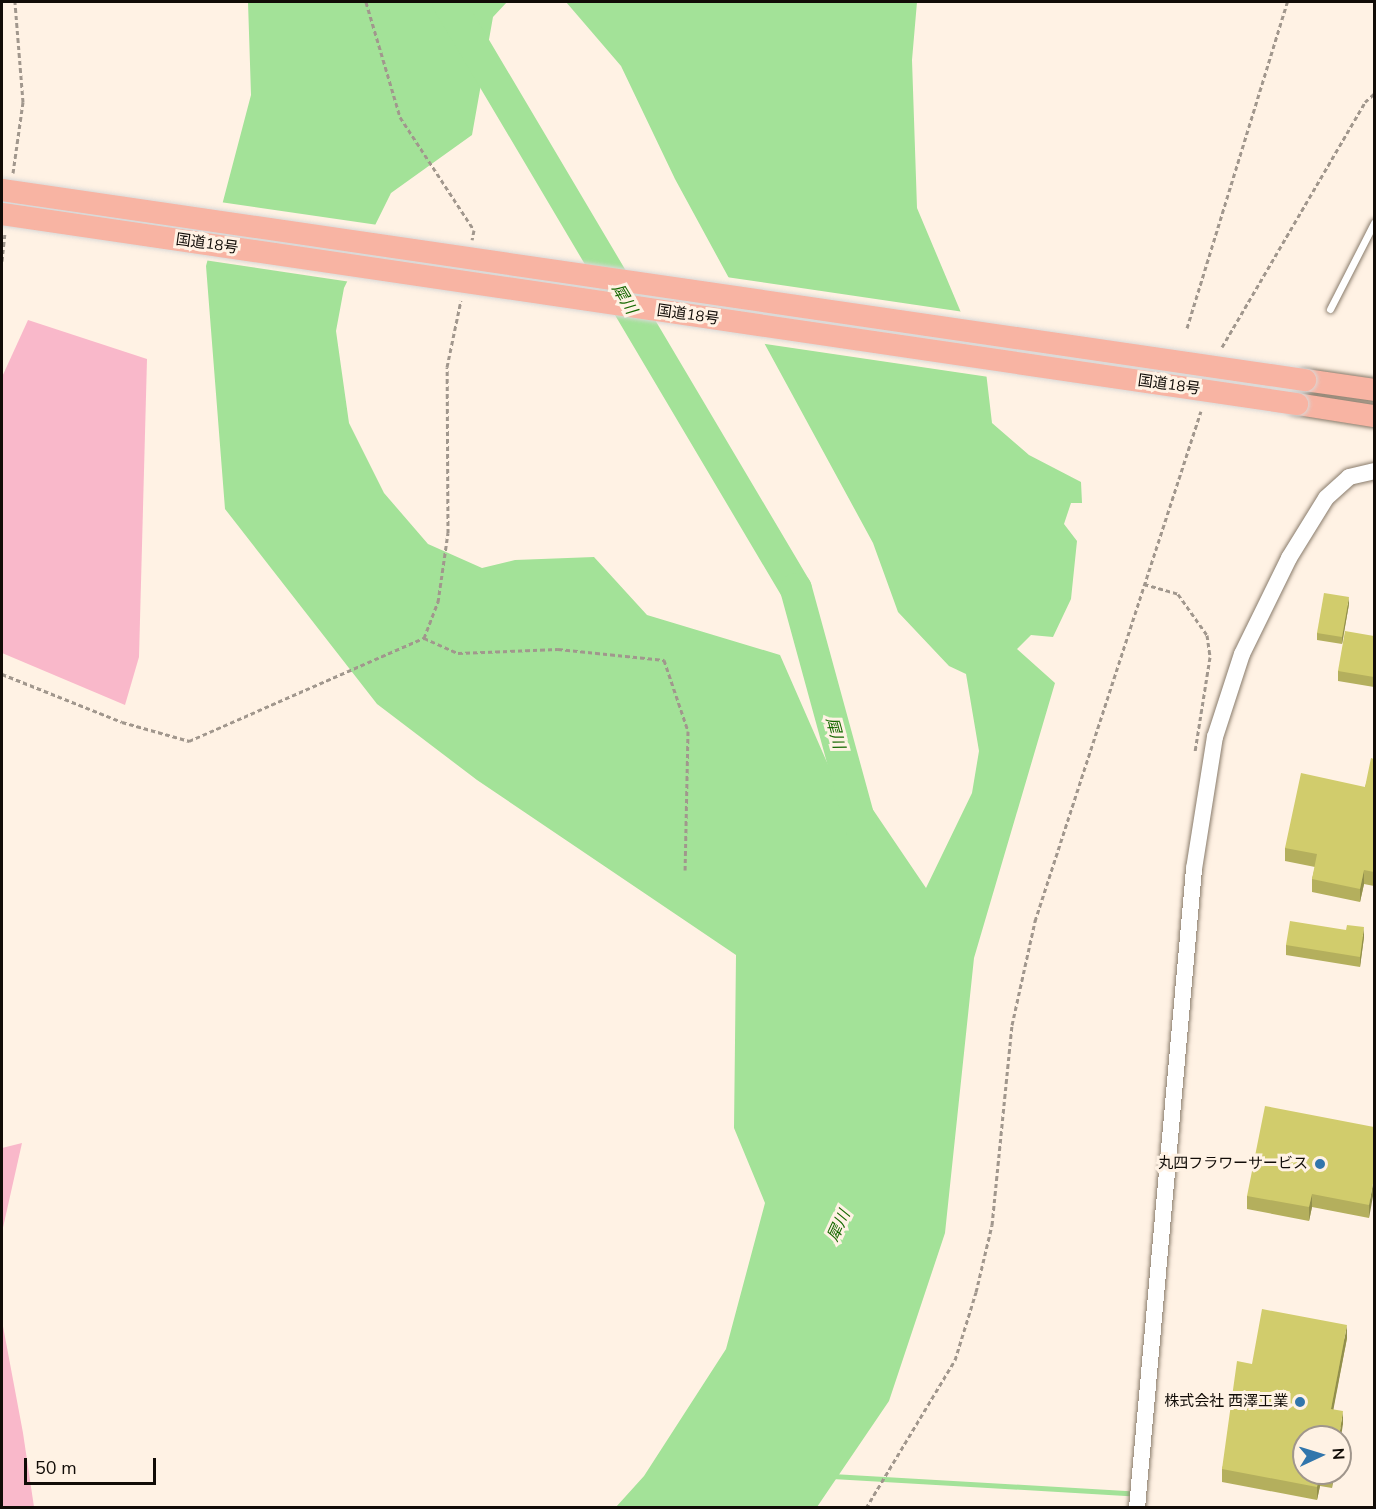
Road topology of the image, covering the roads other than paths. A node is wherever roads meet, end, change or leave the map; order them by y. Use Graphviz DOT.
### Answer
graph roads {
  1 [pos="7,185"];
  2 [pos="4,220"];
  3 [pos="1374,223"];
  4 [pos="1330,309"];
  5 [pos="1374,390"];
  6 [pos="1374,416"];
  7 [pos="1374,471"];
  8 [pos="1137,1508"];
  1 -- 5 [label="highway, 国道18号, bridge"];
  2 -- 6 [label="highway, 国道18号, bridge"];
  3 -- 4 [label="lane"];
  7 -- 8 [label="street"];
}
